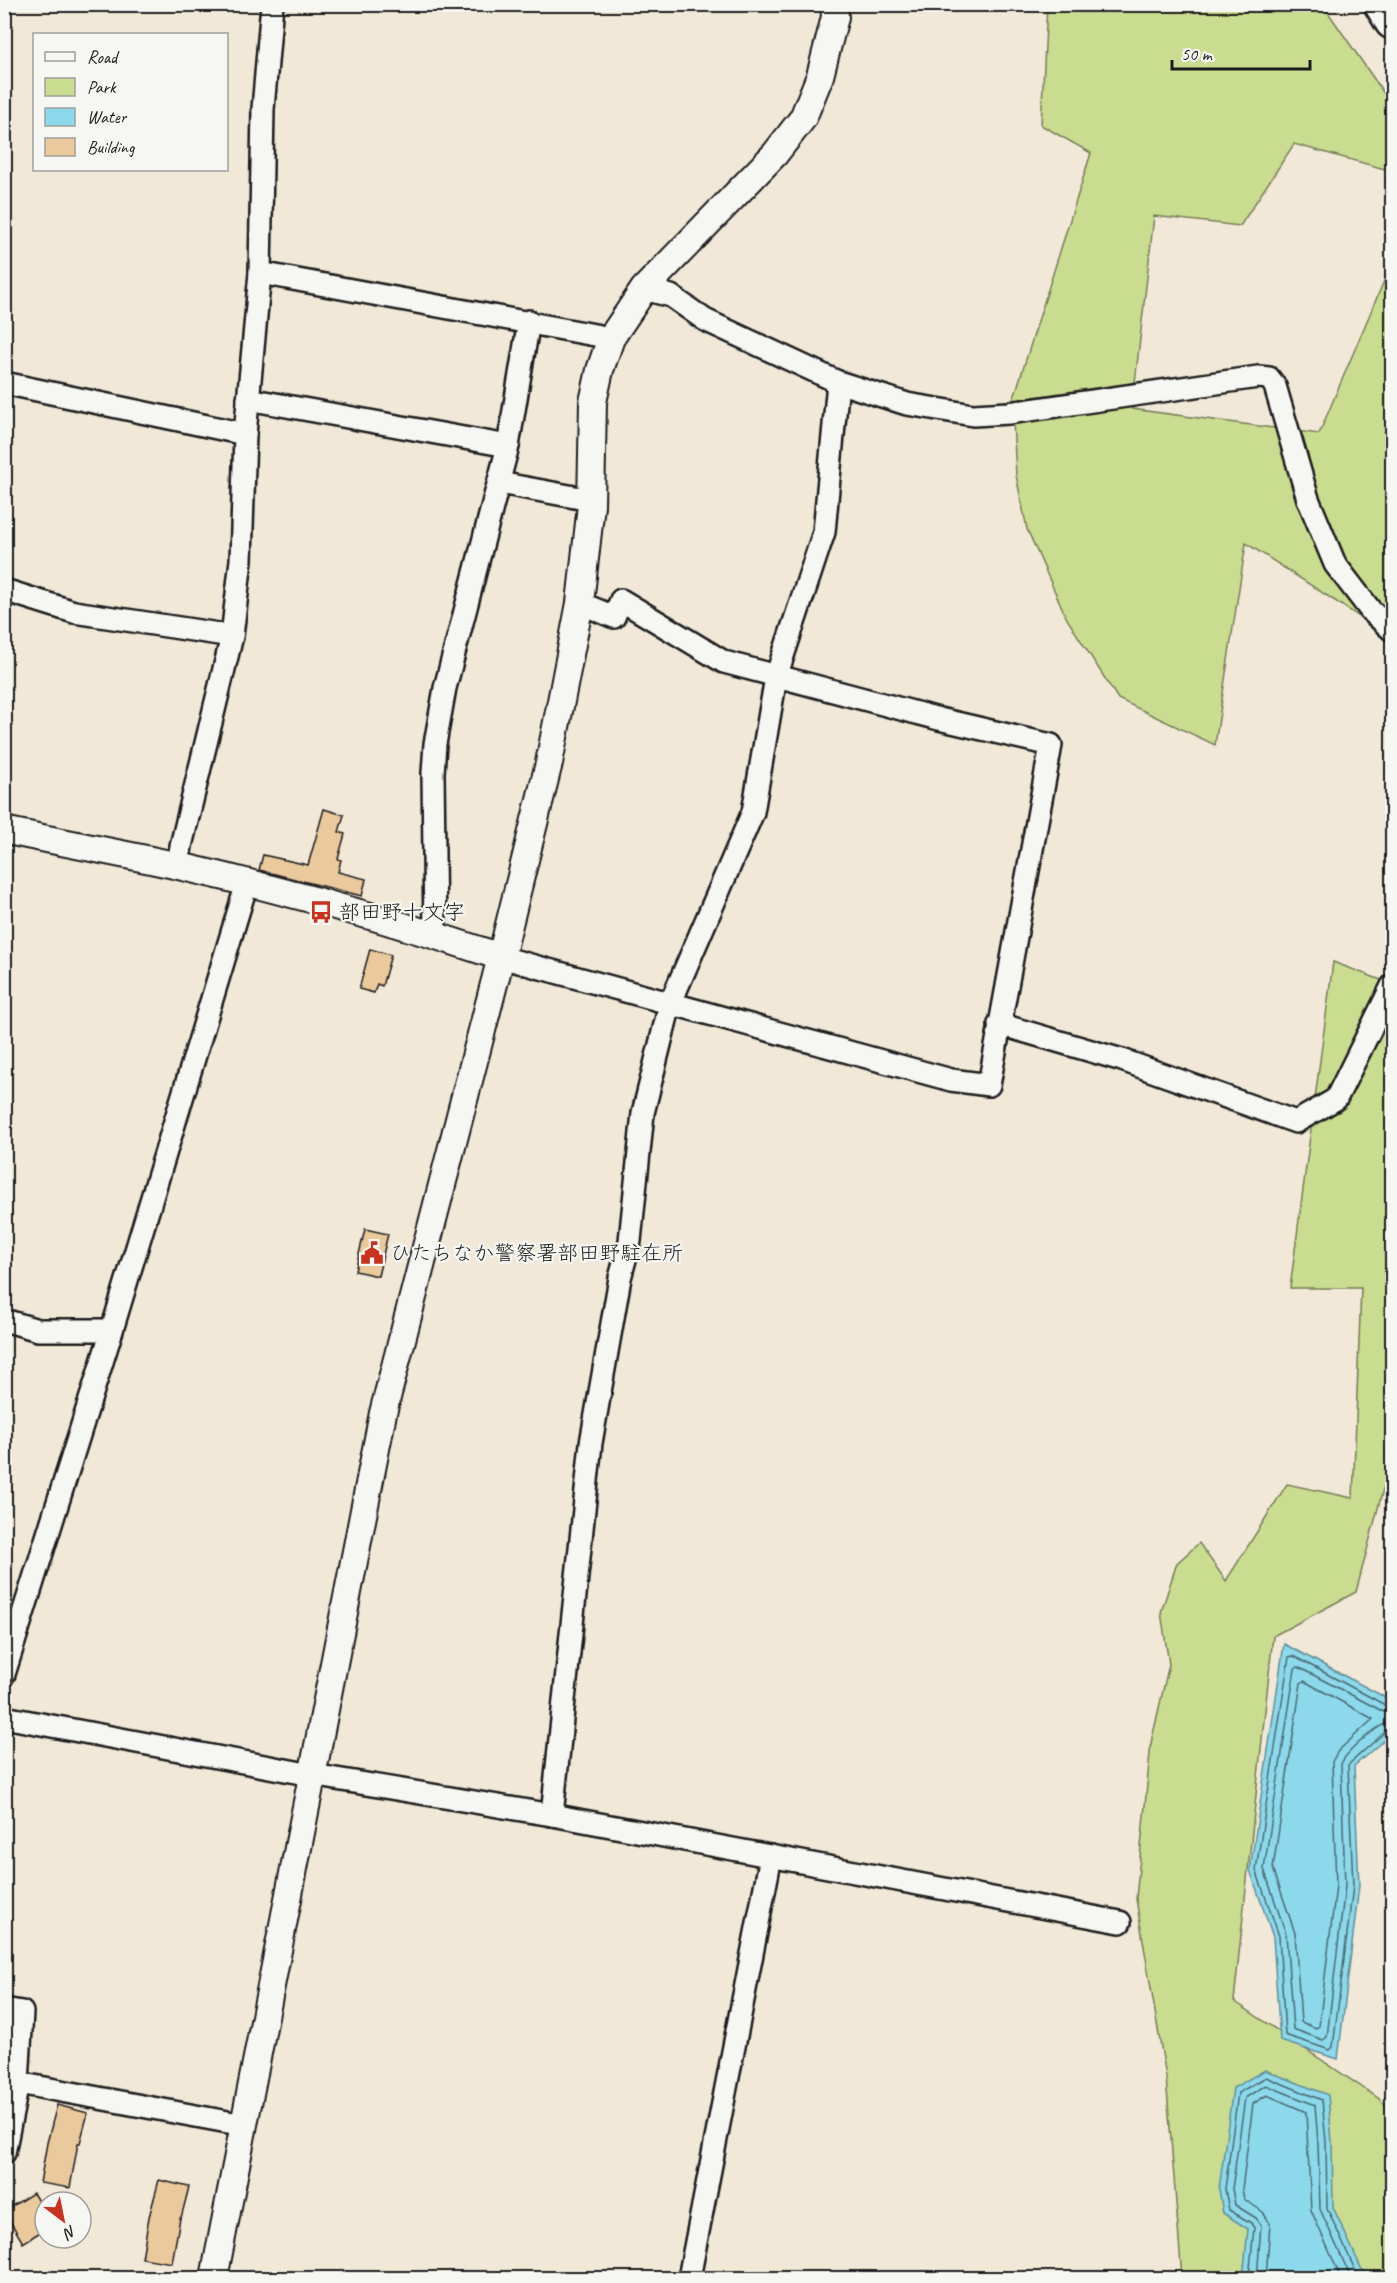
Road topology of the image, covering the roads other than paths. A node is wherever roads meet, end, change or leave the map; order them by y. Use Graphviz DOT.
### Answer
graph roads {
  1 [pos="272,4"];
  2 [pos="834,4"];
  3 [pos="1381,4"];
  4 [pos="1392,22"];
  5 [pos="260,273"];
  6 [pos="644,289"];
  7 [pos="529,321"];
  8 [pos="611,338"];
  9 [pos="838,382"];
  10 [pos="4,383"];
  11 [pos="248,399"];
  12 [pos="245,434"];
  13 [pos="508,446"];
  14 [pos="499,483"];
  15 [pos="591,500"];
  16 [pos="4,590"];
  17 [pos="580,603"];
  18 [pos="1392,630"];
  19 [pos="232,636"];
  20 [pos="776,677"];
  21 [pos="4,830"];
  22 [pos="178,866"];
  23 [pos="247,883"];
  24 [pos="435,935"];
  25 [pos="501,957"];
  26 [pos="1392,986"];
  27 [pos="670,1004"];
  28 [pos="999,1024"];
  29 [pos="4,1320"];
  30 [pos="112,1330"];
  31 [pos="4,1674"];
  32 [pos="4,1716"];
  33 [pos="312,1775"];
  34 [pos="552,1815"];
  35 [pos="771,1856"];
  36 [pos="1120,1922"];
  37 [pos="4,2009"];
  38 [pos="18,2083"];
  39 [pos="244,2125"];
  40 [pos="4,2153"];
  41 [pos="214,2278"];
  42 [pos="689,2278"];
  1 -- 5 [label="street"];
  2 -- 6 [label="street"];
  3 -- 4 [label="highway"];
  5 -- 7 [label="street"];
  5 -- 11 [label="street"];
  6 -- 8 [label="street"];
  6 -- 9 [label="street"];
  7 -- 8 [label="street"];
  7 -- 13 [label="street"];
  8 -- 15 [label="street"];
  9 -- 18 [label="street"];
  9 -- 20 [label="street"];
  10 -- 12 [label="street"];
  11 -- 12 [label="street"];
  11 -- 13 [label="street"];
  12 -- 19 [label="street"];
  13 -- 14 [label="street"];
  14 -- 15 [label="street"];
  14 -- 24 [label="street"];
  15 -- 17 [label="street"];
  16 -- 19 [label="street"];
  17 -- 20 [label="street"];
  17 -- 25 [label="street"];
  19 -- 22 [label="street"];
  20 -- 27 [label="street"];
  20 -- 28 [label="street"];
  21 -- 22 [label="street"];
  22 -- 23 [label="street"];
  23 -- 24 [label="street"];
  23 -- 30 [label="street"];
  24 -- 25 [label="street"];
  25 -- 27 [label="street"];
  25 -- 33 [label="street"];
  26 -- 28 [label="street"];
  27 -- 28 [label="street"];
  27 -- 34 [label="street"];
  29 -- 30 [label="street"];
  30 -- 31 [label="street"];
  32 -- 33 [label="street"];
  33 -- 34 [label="street"];
  33 -- 39 [label="street"];
  34 -- 35 [label="street"];
  35 -- 36 [label="street"];
  35 -- 42 [label="street"];
  37 -- 38 [label="street"];
  38 -- 39 [label="street"];
  38 -- 40 [label="street"];
  39 -- 41 [label="street"];
}
